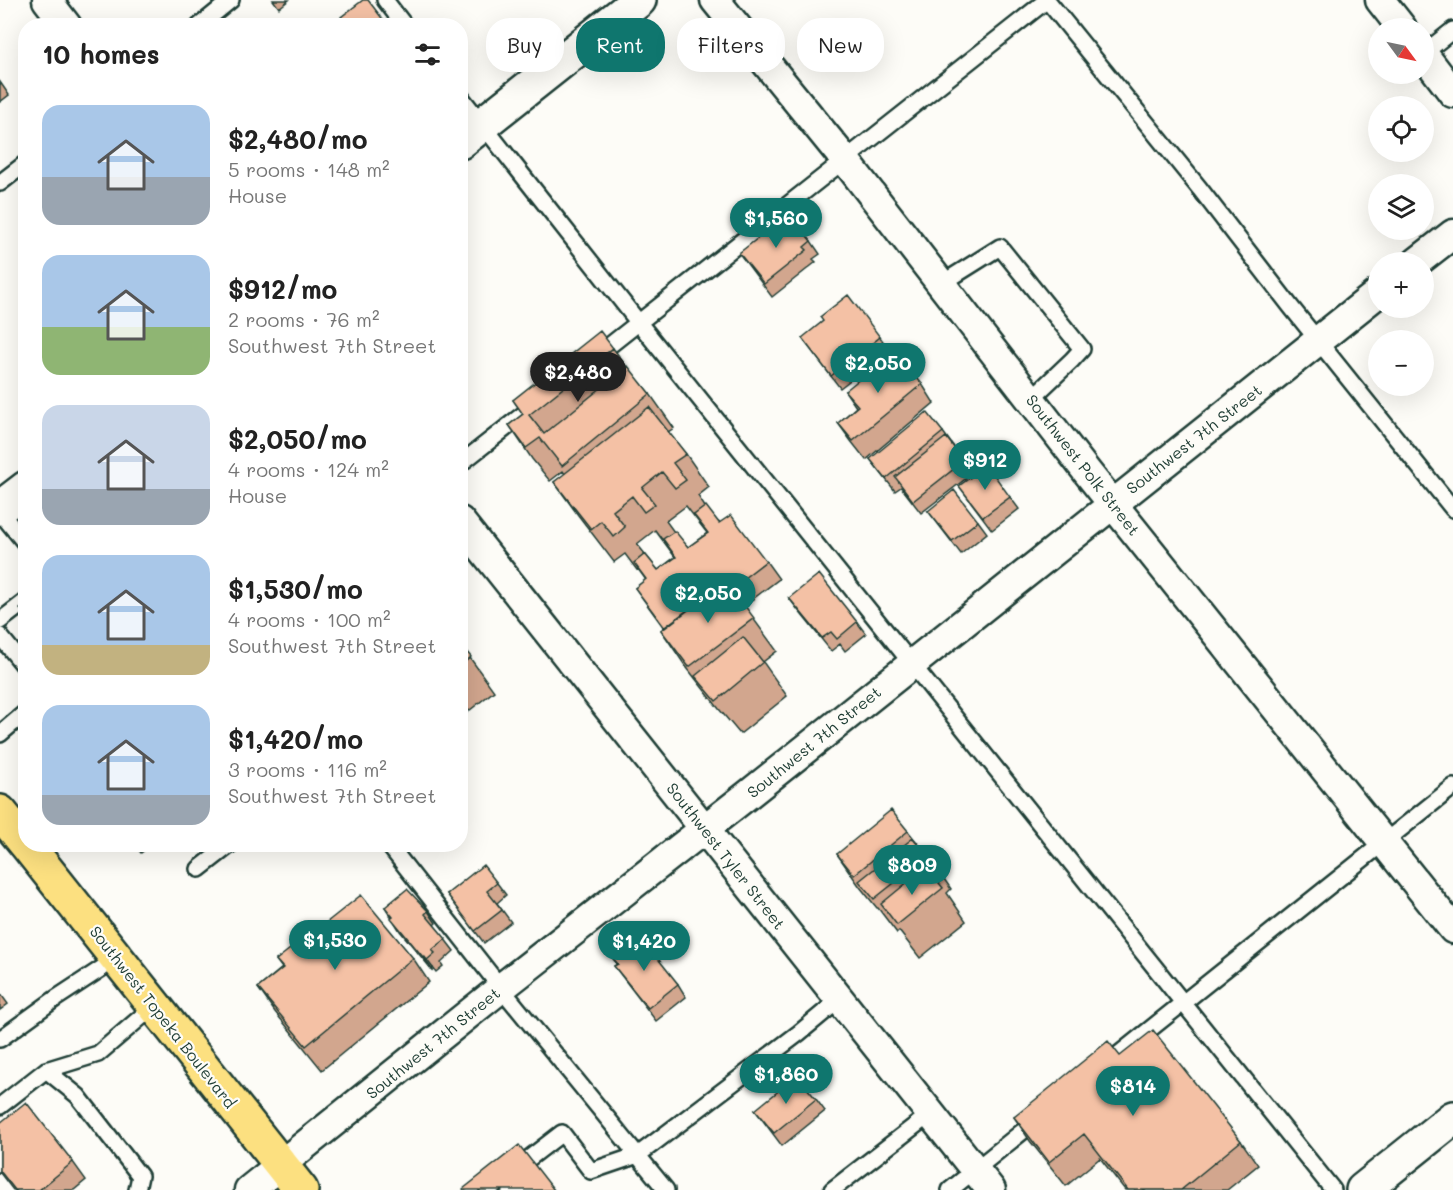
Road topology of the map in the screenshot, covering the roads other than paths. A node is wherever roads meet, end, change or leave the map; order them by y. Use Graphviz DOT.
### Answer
graph roads {
  1 [pos="47,0"];
  2 [pos="231,0"];
  3 [pos="384,0"];
  4 [pos="639,0"];
  5 [pos="715,0"];
  6 [pos="1380,0"];
  7 [pos="61,18"];
  8 [pos="209,18"];
  9 [pos="399,18"];
  10 [pos="1394,18"];
  11 [pos="1453,30"];
  12 [pos="1434,46"];
  13 [pos="1434,67"];
  14 [pos="1453,93"];
  15 [pos="472,133"];
  16 [pos="845,160"];
  17 [pos="18,169"];
  18 [pos="0,183"];
  19 [pos="1453,234"];
  20 [pos="1430,252"];
  21 [pos="941,284"];
  22 [pos="1368,301"];
  23 [pos="639,322"];
  24 [pos="1319,341"];
  25 [pos="585,366"];
  26 [pos="1031,399"];
  27 [pos="539,402"];
  28 [pos="468,458"];
  29 [pos="18,495"];
  30 [pos="1113,504"];
  31 [pos="1453,509"];
  32 [pos="0,510"];
  33 [pos="468,531"];
  34 [pos="18,534"];
  35 [pos="18,607"];
  36 [pos="0,621"];
  37 [pos="0,636"];
  38 [pos="18,658"];
  39 [pos="912,664"];
  40 [pos="18,719"];
  41 [pos="0,734"];
  42 [pos="1453,787"];
  43 [pos="0,812"];
  44 [pos="704,829"];
  45 [pos="18,834"];
  46 [pos="1384,842"];
  47 [pos="32,852"];
  48 [pos="221,852"];
  49 [pos="394,852"];
  50 [pos="200,869"];
  51 [pos="1453,929"];
  52 [pos="116,959"];
  53 [pos="501,988"];
  54 [pos="840,999"];
  55 [pos="1183,1001"];
  56 [pos="154,1006"];
  57 [pos="0,1039"];
  58 [pos="46,1070"];
  59 [pos="1092,1075"];
  60 [pos="0,1106"];
  61 [pos="1046,1112"];
  62 [pos="930,1114"];
  63 [pos="1453,1118"];
  64 [pos="638,1155"];
  65 [pos="291,1178"];
  66 [pos="983,1180"];
  67 [pos="0,1181"];
  68 [pos="7,1190"];
  69 [pos="137,1190"];
  70 [pos="249,1190"];
  71 [pos="489,1190"];
  72 [pos="666,1190"];
  73 [pos="832,1190"];
  74 [pos="950,1190"];
  75 [pos="1333,1190"];
  76 [pos="1363,1190"];
  1 -- 7 [label="street"];
  2 -- 8 [label="lane"];
  3 -- 9 [label="lane"];
  4 -- 15 [label="street"];
  5 -- 16 [label="street, Southwest Polk Street"];
  6 -- 10 [label="street"];
  11 -- 12 [label="lane"];
  13 -- 14 [label="street"];
  15 -- 23 [label="lane"];
  16 -- 21 [label="street, Southwest Polk Street"];
  16 -- 23 [label="lane"];
  16 -- 24 [label="lane"];
  17 -- 18 [label="lane"];
  19 -- 20 [label="street"];
  21 -- 26 [label="street, Southwest Polk Street"];
  21 -- 26 [label="lane"];
  22 -- 24 [label="street, Southwest 7th Street"];
  23 -- 25 [label="lane"];
  23 -- 39 [label="lane"];
  24 -- 30 [label="street, Southwest 7th Street"];
  24 -- 31 [label="lane"];
  26 -- 30 [label="street, Southwest Polk Street"];
  27 -- 28 [label="lane"];
  29 -- 32 [label="street"];
  30 -- 39 [label="street, Southwest 7th Street"];
  30 -- 46 [label="street, Southwest Polk Street"];
  32 -- 34 [label="lane"];
  33 -- 44 [label="street, Southwest Tyler Street"];
  35 -- 36 [label="lane"];
  37 -- 38 [label="lane"];
  39 -- 44 [label="street, Southwest 7th Street"];
  39 -- 55 [label="lane"];
  40 -- 41 [label="lane"];
  42 -- 46 [label="lane"];
  43 -- 45 [label="main road, Southwest Topeka Boulevard"];
  44 -- 53 [label="street, Southwest 7th Street"];
  44 -- 54 [label="street, Southwest Tyler Street"];
  46 -- 51 [label="street, Southwest Polk Street"];
  46 -- 55 [label="lane"];
  47 -- 52 [label="main road, Southwest Topeka Boulevard"];
  48 -- 50 [label="lane"];
  49 -- 53 [label="lane"];
  52 -- 56 [label="main road, Southwest Topeka Boulevard"];
  52 -- 57 [label="lane"];
  53 -- 64 [label="lane"];
  53 -- 65 [label="street, Southwest 7th Street"];
  54 -- 62 [label="street, Southwest Tyler Street"];
  54 -- 64 [label="lane"];
  55 -- 59 [label="lane"];
  55 -- 75 [label="lane"];
  56 -- 58 [label="lane"];
  56 -- 65 [label="main road, Southwest Topeka Boulevard"];
  58 -- 60 [label="lane"];
  58 -- 69 [label="lane"];
  61 -- 66 [label="lane"];
  62 -- 66 [label="street, Southwest Tyler Street"];
  62 -- 73 [label="lane"];
  63 -- 76 [label="street"];
  64 -- 71 [label="lane"];
  64 -- 72 [label="lane"];
  65 -- 70 [label="street, Southwest 7th Street"];
  66 -- 74 [label="lane"];
  67 -- 68 [label="lane"];
}
